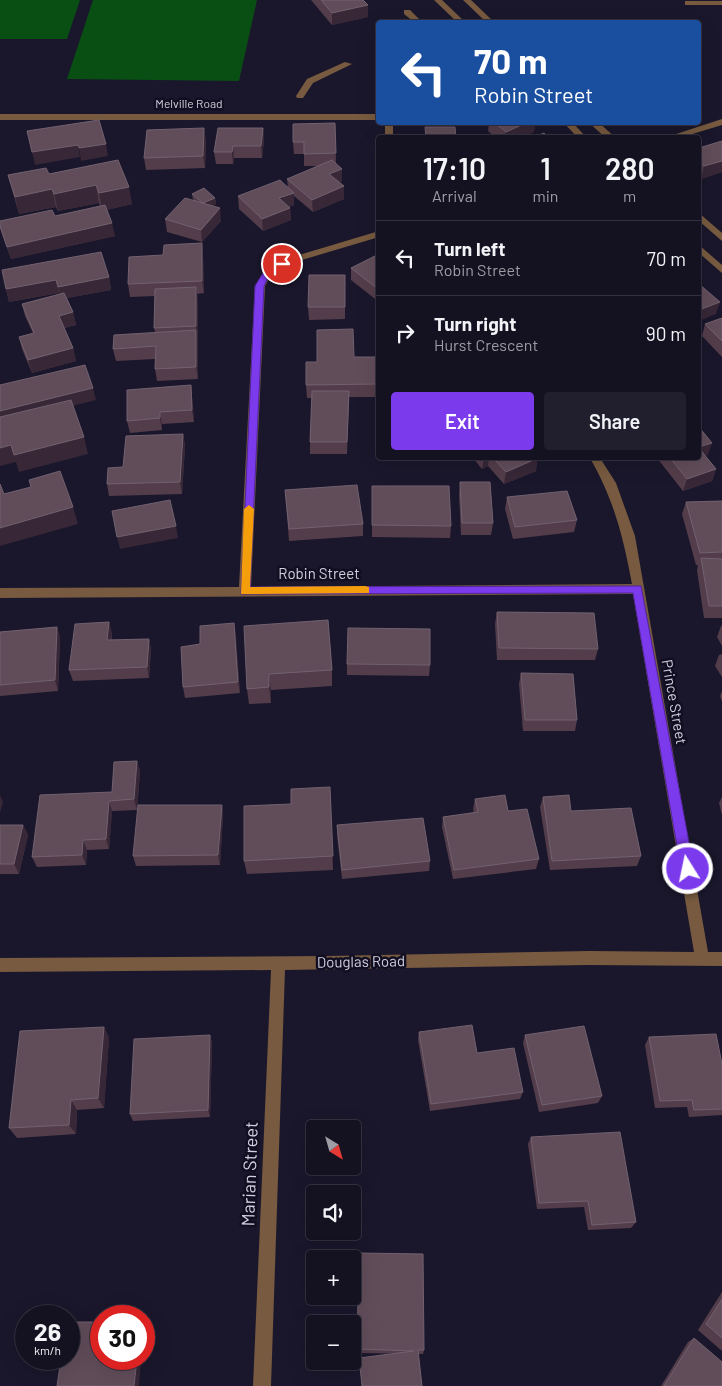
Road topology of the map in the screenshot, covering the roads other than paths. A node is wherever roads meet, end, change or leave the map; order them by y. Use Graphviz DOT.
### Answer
graph roads {
  1 [pos="438,0"];
  2 [pos="467,0"];
  3 [pos="688,3"];
  4 [pos="722,4"];
  5 [pos="407,12"];
  6 [pos="416,20"];
  7 [pos="459,20"];
  8 [pos="488,20"];
  9 [pos="348,64"];
  10 [pos="300,96"];
  11 [pos="0,117"];
  12 [pos="376,117"];
  13 [pos="722,122"];
  14 [pos="571,125"];
  15 [pos="596,125"];
  16 [pos="580,135"];
  17 [pos="608,135"];
  18 [pos="678,135"];
  19 [pos="701,218"];
  20 [pos="376,235"];
  21 [pos="722,238"];
  22 [pos="701,250"];
  23 [pos="722,270"];
  24 [pos="596,460"];
  25 [pos="637,588"];
  26 [pos="245,591"];
  27 [pos="0,593"];
  28 [pos="702,959"];
  29 [pos="722,959"];
  30 [pos="278,963"];
  31 [pos="0,965"];
  32 [pos="262,1386"];
  1 -- 7 [label="street"];
  2 -- 8 [label="street"];
  3 -- 4 [label="street"];
  5 -- 6 [label="street"];
  9 -- 10 [label="street"];
  11 -- 12 [label="street, Melville Road"];
  13 -- 18 [label="street"];
  14 -- 16 [label="street"];
  15 -- 17 [label="street"];
  19 -- 21 [label="street"];
  20 -- 26 [label="street"];
  22 -- 23 [label="street"];
  24 -- 25 [label="street, Prince Street"];
  25 -- 26 [label="street, Robin Street"];
  25 -- 28 [label="street, Prince Street"];
  26 -- 27 [label="street, Robin Street"];
  28 -- 29 [label="street, Douglas Road"];
  28 -- 30 [label="street, Douglas Road"];
  30 -- 31 [label="street, Douglas Road"];
  30 -- 32 [label="street, Marian Street"];
}
